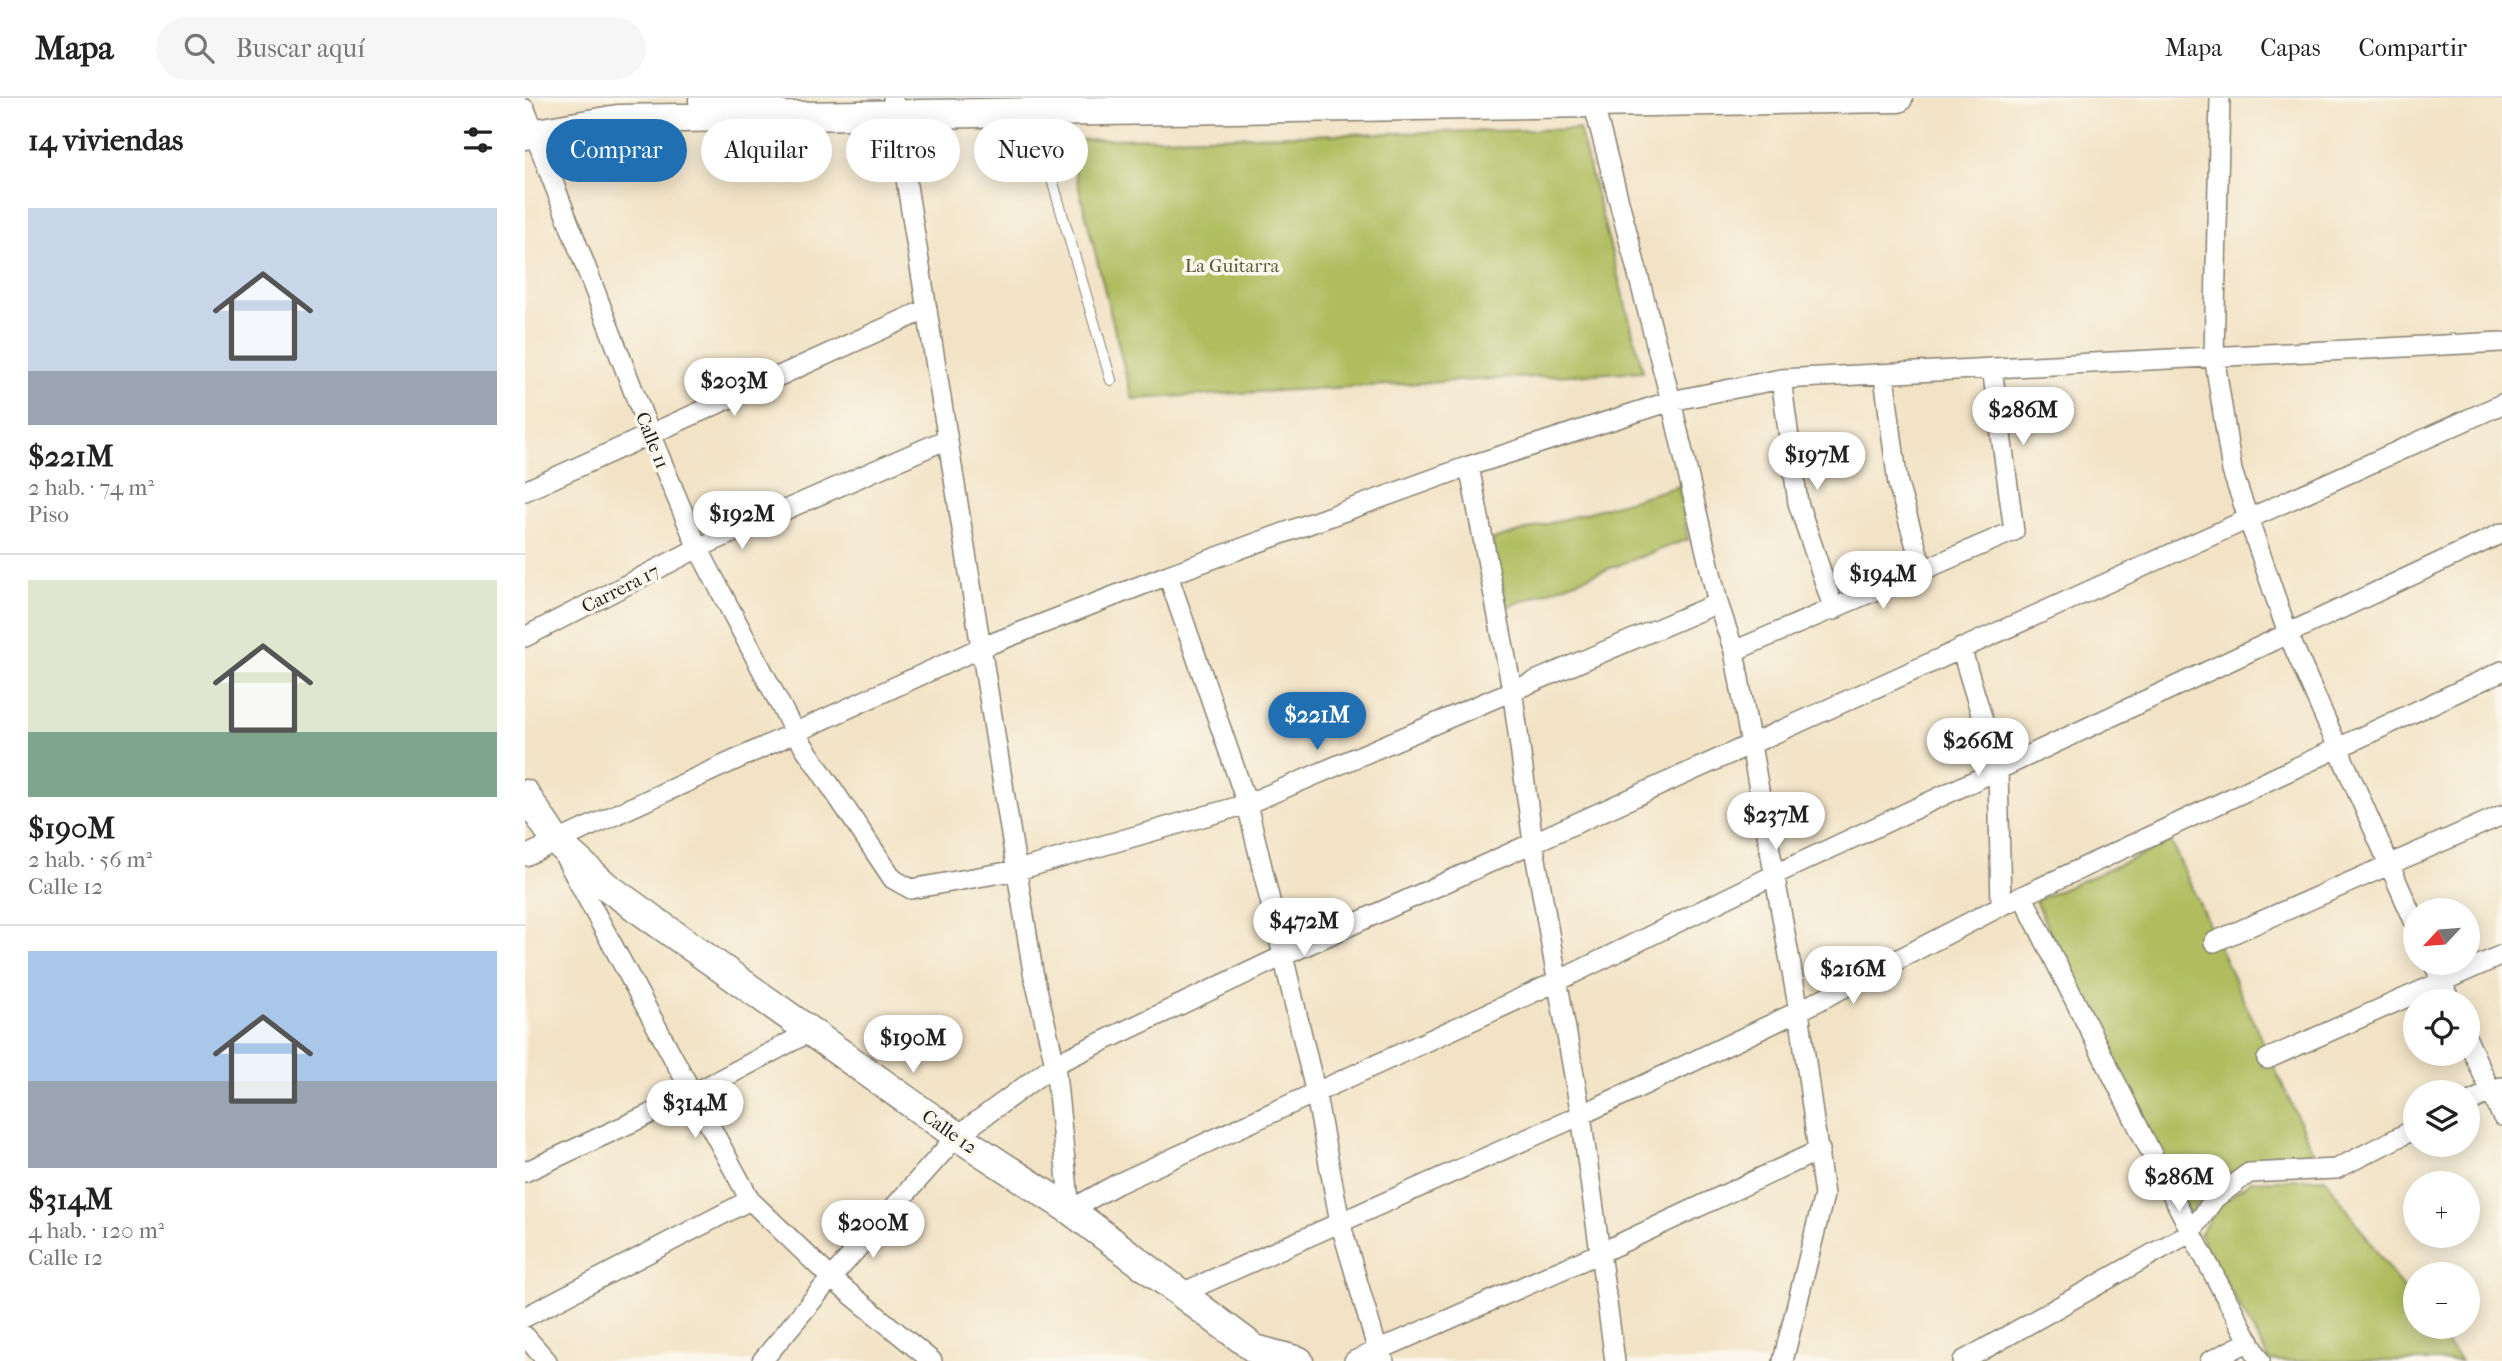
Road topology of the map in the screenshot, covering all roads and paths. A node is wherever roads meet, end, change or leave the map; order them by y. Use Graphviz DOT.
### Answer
graph roads {
  1 [pos="770,98"];
  2 [pos="1898,98"];
  3 [pos="2220,98"];
  4 [pos="1828,99"];
  5 [pos="1460,101"];
  6 [pos="1593,101"];
  7 [pos="1249,103"];
  8 [pos="895,107"];
  9 [pos="1033,114"];
  10 [pos="527,122"];
  11 [pos="927,309"];
  12 [pos="2502,342"];
  13 [pos="2214,355"];
  14 [pos="1992,368"];
  15 [pos="1884,376"];
  16 [pos="1781,379"];
  17 [pos="1111,380"];
  18 [pos="1671,401"];
  19 [pos="2502,404"];
  20 [pos="650,434"];
  21 [pos="947,439"];
  22 [pos="1469,466"];
  23 [pos="525,491"];
  24 [pos="2246,520"];
  25 [pos="2502,533"];
  26 [pos="698,548"];
  27 [pos="1923,571"];
  28 [pos="1168,575"];
  29 [pos="1718,604"];
  30 [pos="1834,610"];
  31 [pos="2288,634"];
  32 [pos="525,637"];
  33 [pos="980,648"];
  34 [pos="1961,648"];
  35 [pos="1734,651"];
  36 [pos="2502,671"];
  37 [pos="1512,689"];
  38 [pos="795,733"];
  39 [pos="1751,744"];
  40 [pos="2337,749"];
  41 [pos="1998,770"];
  42 [pos="525,794"];
  43 [pos="1247,804"];
  44 [pos="2502,815"];
  45 [pos="556,841"];
  46 [pos="1533,842"];
  47 [pos="525,856"];
  48 [pos="2389,864"];
  49 [pos="1018,870"];
  50 [pos="1776,874"];
  51 [pos="2023,897"];
  52 [pos="2404,898"];
  53 [pos="2001,906"];
  54 [pos="2214,942"];
  55 [pos="2502,955"];
  56 [pos="1283,956"];
  57 [pos="2438,975"];
  58 [pos="1558,981"];
  59 [pos="2441,982"];
  60 [pos="2444,989"];
  61 [pos="1800,1011"];
  62 [pos="811,1031"];
  63 [pos="2267,1059"];
  64 [pos="2480,1061"];
  65 [pos="1055,1064"];
  66 [pos="2496,1089"];
  67 [pos="1315,1090"];
  68 [pos="692,1094"];
  69 [pos="2480,1097"];
  70 [pos="1581,1115"];
  71 [pos="2502,1116"];
  72 [pos="2403,1135"];
  73 [pos="957,1136"];
  74 [pos="1820,1150"];
  75 [pos="525,1172"];
  76 [pos="750,1200"];
  77 [pos="1070,1210"];
  78 [pos="1339,1222"];
  79 [pos="2191,1232"];
  80 [pos="1602,1252"];
  81 [pos="831,1278"];
  82 [pos="1182,1293"];
  83 [pos="525,1317"];
  84 [pos="525,1336"];
  85 [pos="2250,1340"];
  86 [pos="1380,1355"];
  87 [pos="547,1361"];
  88 [pos="762,1361"];
  89 [pos="932,1361"];
  90 [pos="1299,1361"];
  91 [pos="1354,1361"];
  92 [pos="1615,1361"];
  93 [pos="1783,1361"];
  94 [pos="1963,1361"];
  95 [pos="2210,1361"];
  96 [pos="2260,1361"];
  1 -- 10 [label="main road"];
  2 -- 4 [label="main road"];
  3 -- 13 [label="street"];
  4 -- 6 [label="main road"];
  5 -- 6 [label="main road"];
  5 -- 7 [label="main road"];
  6 -- 18 [label="street"];
  7 -- 9 [label="main road"];
  8 -- 9 [label="main road"];
  8 -- 10 [label="main road"];
  8 -- 11 [label="street"];
  9 -- 17 [label="lane"];
  10 -- 20 [label="street, Calle 11"];
  11 -- 20 [label="street"];
  11 -- 21 [label="street"];
  12 -- 13 [label="street"];
  13 -- 14 [label="street"];
  13 -- 24 [label="street"];
  14 -- 15 [label="street"];
  14 -- 27 [label="street"];
  15 -- 16 [label="street"];
  15 -- 27 [label="street"];
  16 -- 18 [label="street"];
  16 -- 30 [label="street"];
  18 -- 22 [label="street"];
  18 -- 29 [label="street"];
  19 -- 24 [label="street"];
  20 -- 23 [label="street"];
  20 -- 26 [label="street, Calle 11"];
  21 -- 26 [label="street, Carrera 17"];
  21 -- 33 [label="street"];
  22 -- 28 [label="street"];
  22 -- 37 [label="street"];
  24 -- 31 [label="street"];
  24 -- 34 [label="street"];
  25 -- 31 [label="street"];
  26 -- 32 [label="street, Carrera 17"];
  26 -- 38 [label="street, Calle 11"];
  27 -- 30 [label="street"];
  28 -- 33 [label="street"];
  28 -- 43 [label="street"];
  29 -- 35 [label="street"];
  29 -- 37 [label="street"];
  30 -- 35 [label="street"];
  31 -- 40 [label="street"];
  31 -- 41 [label="street"];
  33 -- 38 [label="street"];
  33 -- 49 [label="street"];
  34 -- 39 [label="street"];
  34 -- 41 [label="street"];
  35 -- 39 [label="street"];
  36 -- 40 [label="street"];
  37 -- 43 [label="street"];
  37 -- 46 [label="street"];
  38 -- 45 [label="street"];
  38 -- 49 [label="street, Calle 11"];
  39 -- 46 [label="street"];
  39 -- 50 [label="street"];
  40 -- 48 [label="street"];
  40 -- 51 [label="street"];
  41 -- 50 [label="street"];
  41 -- 53 [label="street"];
  42 -- 45 [label="main road, Calle 12"];
  43 -- 49 [label="street"];
  43 -- 56 [label="street"];
  44 -- 48 [label="street"];
  45 -- 47 [label="street"];
  45 -- 62 [label="main road, Calle 12"];
  45 -- 68 [label="street"];
  46 -- 56 [label="street"];
  46 -- 58 [label="street"];
  48 -- 52 [label="street"];
  48 -- 54 [label="street"];
  49 -- 65 [label="street"];
  50 -- 58 [label="street"];
  50 -- 61 [label="street"];
  51 -- 53 [label="street"];
  51 -- 79 [label="street"];
  53 -- 61 [label="street"];
  55 -- 59 [label="street"];
  56 -- 65 [label="street"];
  56 -- 67 [label="street"];
  57 -- 59 [label="street"];
  58 -- 67 [label="street"];
  58 -- 70 [label="street"];
  59 -- 60 [label="street"];
  59 -- 63 [label="street"];
  61 -- 70 [label="street"];
  61 -- 74 [label="street"];
  62 -- 68 [label="street"];
  62 -- 73 [label="main road, Calle 12"];
  64 -- 66 [label="street"];
  65 -- 73 [label="street"];
  65 -- 77 [label="street"];
  66 -- 69 [label="street"];
  66 -- 71 [label="street"];
  67 -- 77 [label="street"];
  67 -- 78 [label="street"];
  68 -- 75 [label="street"];
  68 -- 76 [label="street"];
  70 -- 78 [label="street"];
  70 -- 80 [label="street"];
  72 -- 79 [label="street"];
  73 -- 77 [label="main road, Calle 12"];
  73 -- 81 [label="street"];
  74 -- 80 [label="street"];
  74 -- 93 [label="street"];
  76 -- 81 [label="street"];
  76 -- 83 [label="street"];
  77 -- 82 [label="main road, Calle 12"];
  78 -- 82 [label="street"];
  78 -- 86 [label="street"];
  79 -- 85 [label="street"];
  79 -- 94 [label="street"];
  80 -- 86 [label="street"];
  80 -- 92 [label="street"];
  81 -- 88 [label="street"];
  81 -- 89 [label="street"];
  82 -- 90 [label="main road, Calle 12"];
  84 -- 87 [label="street"];
  85 -- 95 [label="street"];
  85 -- 96 [label="street"];
  86 -- 91 [label="street"];
}
